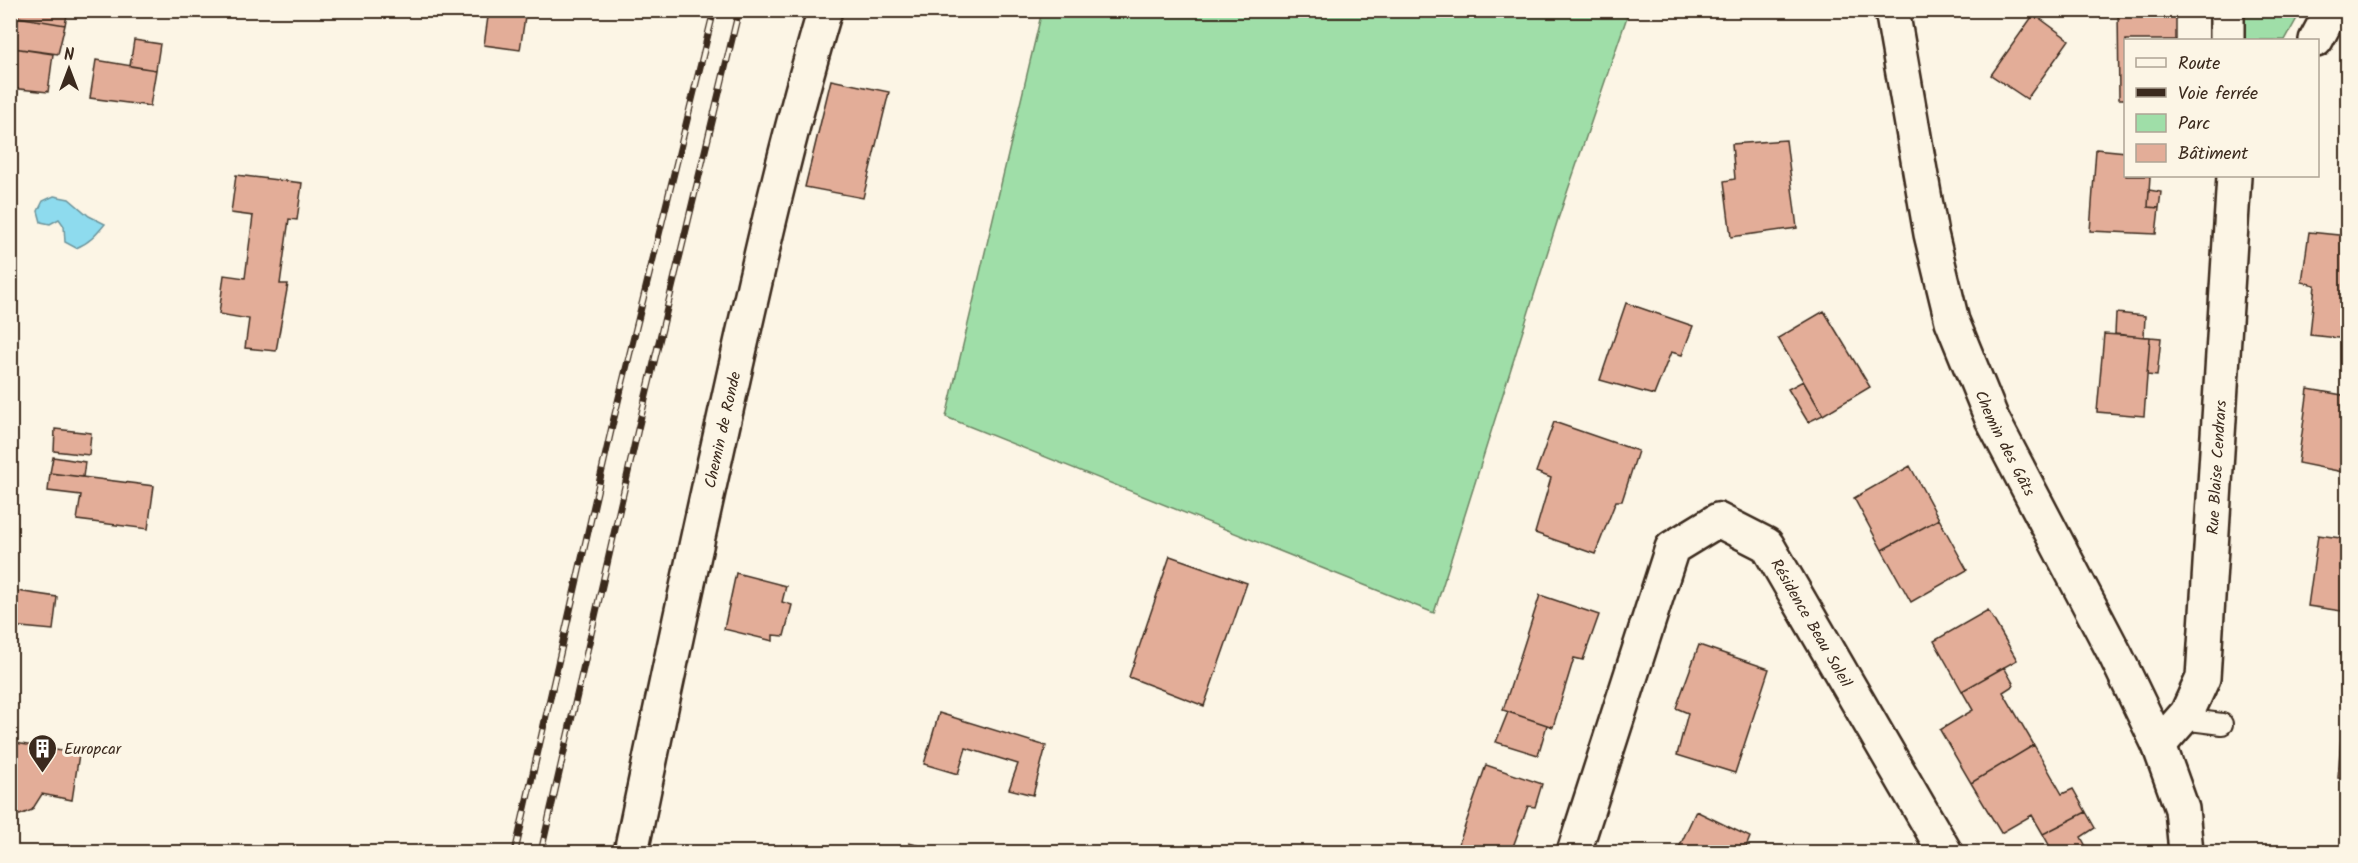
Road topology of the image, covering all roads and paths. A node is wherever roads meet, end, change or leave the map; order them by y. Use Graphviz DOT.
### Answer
graph roads {
  1 [pos="825,10"];
  2 [pos="1892,10"];
  3 [pos="2227,10"];
  4 [pos="2332,10"];
  5 [pos="2227,39"];
  6 [pos="2317,39"];
  7 [pos="2234,177"];
  8 [pos="2182,718"];
  9 [pos="2222,724"];
  10 [pos="2160,745"];
  11 [pos="631,852"];
  12 [pos="1574,852"];
  13 [pos="1945,852"];
  14 [pos="2186,852"];
  1 -- 11 [label="street, Chemin de Ronde"];
  2 -- 10 [label="street, Chemin des Gâts"];
  3 -- 5 [label="street"];
  4 -- 6 [label="street"];
  7 -- 8 [label="street, Rue Blaise Cendrars"];
  8 -- 9 [label="lane"];
  8 -- 10 [label="street, Rue Blaise Cendrars"];
  10 -- 14 [label="street, Chemin des Gâts"];
  12 -- 13 [label="street, Résidence Beau Soleil"];
}
